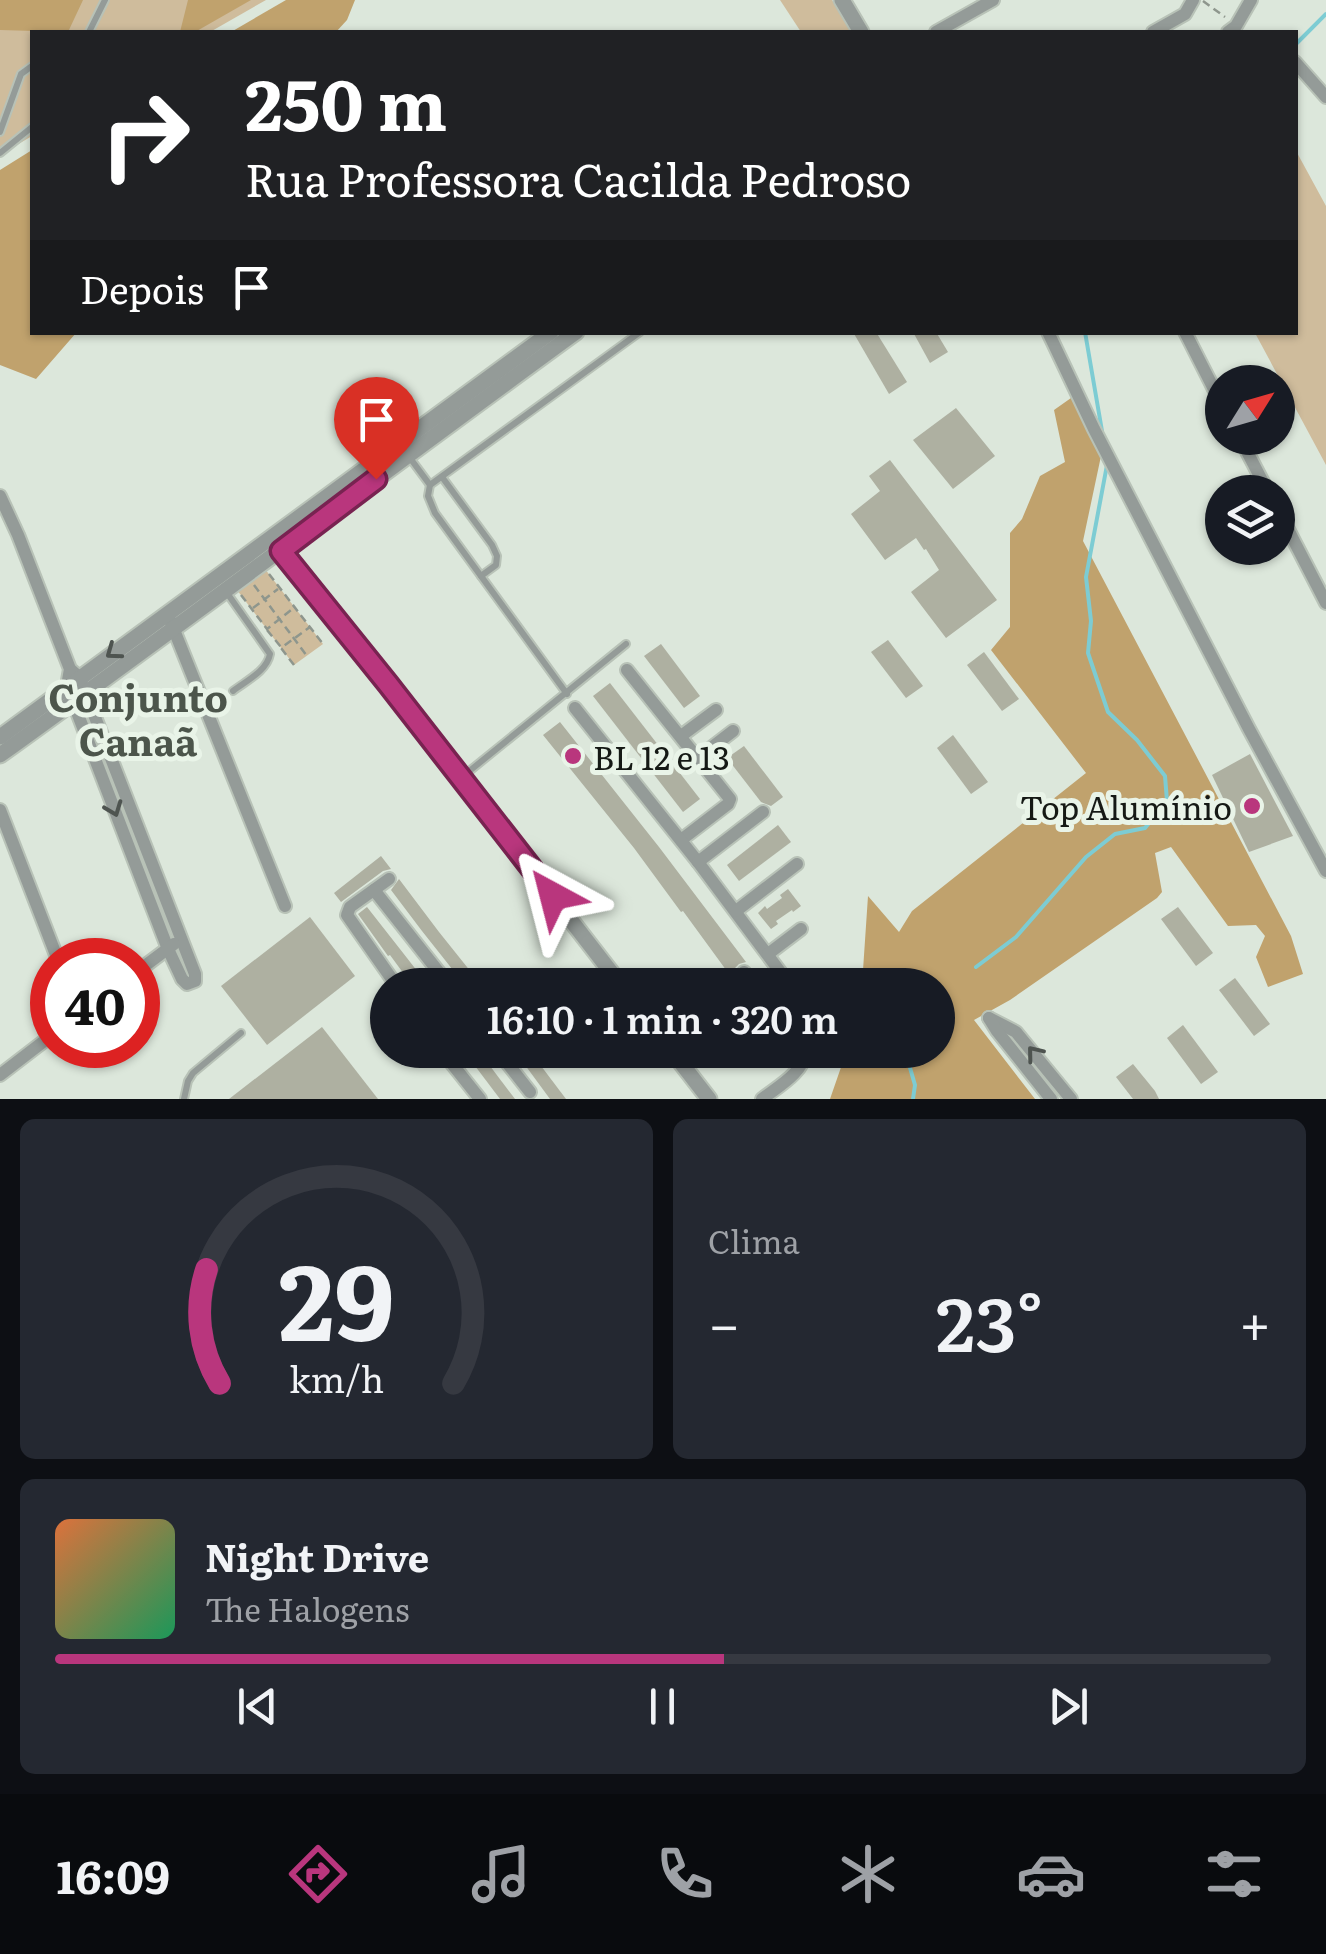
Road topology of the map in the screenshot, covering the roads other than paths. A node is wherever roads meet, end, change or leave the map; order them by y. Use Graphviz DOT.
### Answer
graph roads {
  1 [pos="105,0"];
  2 [pos="842,0"];
  3 [pos="993,0"];
  4 [pos="1193,0"];
  5 [pos="1250,0"];
  6 [pos="90,30"];
  7 [pos="860,30"];
  8 [pos="940,30"];
  9 [pos="1157,30"];
  10 [pos="1237,30"];
  11 [pos="1298,64"];
  12 [pos="30,68"];
  13 [pos="1326,97"];
  14 [pos="30,129"];
  15 [pos="0,132"];
  16 [pos="0,152"];
  17 [pos="548,335"];
  18 [pos="572,335"];
  19 [pos="636,335"];
  20 [pos="1049,335"];
  21 [pos="1187,335"];
  22 [pos="1205,371"];
  23 [pos="408,455"];
  24 [pos="442,477"];
  25 [pos="430,485"];
  26 [pos="0,496"];
  27 [pos="1295,543"];
  28 [pos="276,545"];
  29 [pos="481,576"];
  30 [pos="232,591"];
  31 [pos="1326,604"];
  32 [pos="167,614"];
  33 [pos="174,630"];
  34 [pos="626,644"];
  35 [pos="627,670"];
  36 [pos="72,677"];
  37 [pos="233,692"];
  38 [pos="567,694"];
  39 [pos="80,698"];
  40 [pos="576,708"];
  41 [pos="716,710"];
  42 [pos="733,732"];
  43 [pos="681,736"];
  44 [pos="0,737"];
  45 [pos="0,756"];
  46 [pos="698,758"];
  47 [pos="462,778"];
  48 [pos="0,810"];
  49 [pos="764,812"];
  50 [pos="681,840"];
  51 [pos="698,862"];
  52 [pos="797,864"];
  53 [pos="1326,872"];
  54 [pos="389,879"];
  55 [pos="374,890"];
  56 [pos="285,906"];
  57 [pos="736,911"];
  58 [pos="801,930"];
  59 [pos="49,938"];
  60 [pos="180,940"];
  61 [pos="168,949"];
  62 [pos="768,954"];
  63 [pos="160,955"];
  64 [pos="385,968"];
  65 [pos="436,968"];
  66 [pos="608,968"];
  67 [pos="778,968"];
  68 [pos="241,1033"];
  69 [pos="30,1051"];
  70 [pos="455,1068"];
  71 [pos="511,1068"];
  72 [pos="686,1068"];
  73 [pos="800,1068"];
  74 [pos="0,1074"];
  75 [pos="530,1092"];
  76 [pos="184,1099"];
  77 [pos="480,1099"];
  78 [pos="709,1099"];
  79 [pos="762,1099"];
  80 [pos="1051,1099"];
  81 [pos="1071,1099"];
  1 -- 6 [label="lane"];
  2 -- 7 [label="street"];
  3 -- 8 [label="street"];
  4 -- 9 [label="street"];
  5 -- 10 [label="street"];
  11 -- 13 [label="street"];
  12 -- 15 [label="lane"];
  14 -- 16 [label="lane"];
  17 -- 28 [label="street"];
  18 -- 23 [label="street"];
  19 -- 24 [label="lane"];
  20 -- 53 [label="street"];
  21 -- 22 [label="street"];
  23 -- 25 [label="lane"];
  23 -- 28 [label="street"];
  24 -- 25 [label="lane"];
  24 -- 29 [label="lane"];
  25 -- 29 [label="lane"];
  26 -- 36 [label="street"];
  27 -- 31 [label="street"];
  28 -- 30 [label="street"];
  28 -- 32 [label="street"];
  28 -- 47 [label="street"];
  29 -- 38 [label="lane"];
  30 -- 33 [label="street"];
  30 -- 37 [label="lane"];
  32 -- 33 [label="street"];
  32 -- 36 [label="street, one-way"];
  33 -- 39 [label="street"];
  33 -- 56 [label="street"];
  34 -- 38 [label="lane"];
  35 -- 43 [label="street"];
  36 -- 39 [label="street"];
  36 -- 44 [label="street"];
  38 -- 47 [label="lane"];
  39 -- 45 [label="street"];
  39 -- 60 [label="street"];
  39 -- 61 [label="street, one-way"];
  40 -- 50 [label="street"];
  41 -- 43 [label="street"];
  42 -- 46 [label="street"];
  43 -- 46 [label="street"];
  46 -- 50 [label="street"];
  47 -- 66 [label="street"];
  48 -- 59 [label="street"];
  49 -- 51 [label="street"];
  50 -- 51 [label="street"];
  51 -- 57 [label="street"];
  52 -- 57 [label="street"];
  54 -- 55 [label="street"];
  55 -- 64 [label="street"];
  55 -- 65 [label="street"];
  57 -- 62 [label="street"];
  58 -- 62 [label="street"];
  60 -- 61 [label="street"];
  60 -- 61 [label="street"];
  61 -- 63 [label="street"];
  62 -- 67 [label="street"];
  68 -- 76 [label="lane"];
  69 -- 74 [label="street"];
  70 -- 77 [label="street"];
  71 -- 75 [label="street"];
  72 -- 78 [label="street"];
  73 -- 79 [label="street"];
  81 -- 80 [label="street, one-way"];
}
